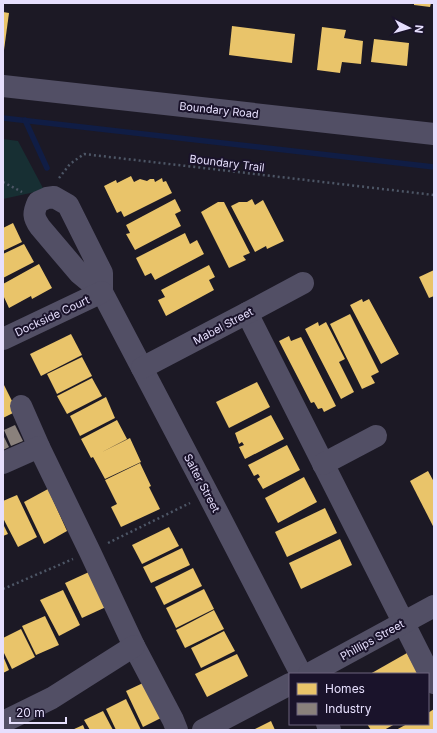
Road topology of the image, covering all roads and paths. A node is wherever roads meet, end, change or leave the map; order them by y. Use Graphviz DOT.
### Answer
graph roads {
  1 [pos="3,86"];
  2 [pos="434,134"];
  3 [pos="434,195"];
  4 [pos="38,202"];
  5 [pos="303,283"];
  6 [pos="102,292"];
  7 [pos="247,313"];
  8 [pos="3,339"];
  9 [pos="142,368"];
  10 [pos="21,406"];
  11 [pos="376,436"];
  12 [pos="39,447"];
  13 [pos="3,463"];
  14 [pos="323,464"];
  15 [pos="434,606"];
  16 [pos="403,623"];
  17 [pos="134,646"];
  18 [pos="301,673"];
  19 [pos="311,673"];
  20 [pos="429,673"];
  21 [pos="429,673"];
  22 [pos="434,683"];
  23 [pos="289,685"];
  24 [pos="3,722"];
  25 [pos="177,730"];
  26 [pos="203,730"];
  1 -- 2 [label="street, Boundary Road"];
  3 -- 4 [label="path, Boundary Trail"];
  4 -- 6 [label="street, Salter Street"];
  4 -- 6 [label="street, Salter Street"];
  5 -- 7 [label="street, Mabel Street"];
  6 -- 8 [label="street, Dockside Court"];
  6 -- 9 [label="street, Salter Street"];
  7 -- 9 [label="street, Mabel Street"];
  7 -- 14 [label="street"];
  9 -- 18 [label="street, Salter Street"];
  10 -- 12 [label="street"];
  11 -- 14 [label="street"];
  12 -- 13 [label="street"];
  12 -- 17 [label="street"];
  14 -- 16 [label="street"];
  15 -- 16 [label="street, Phillips Street"];
  16 -- 19 [label="street, Phillips Street"];
  16 -- 21 [label="street"];
  17 -- 24 [label="street"];
  17 -- 25 [label="street"];
  20 -- 22 [label="street"];
  23 -- 26 [label="street"];
}
